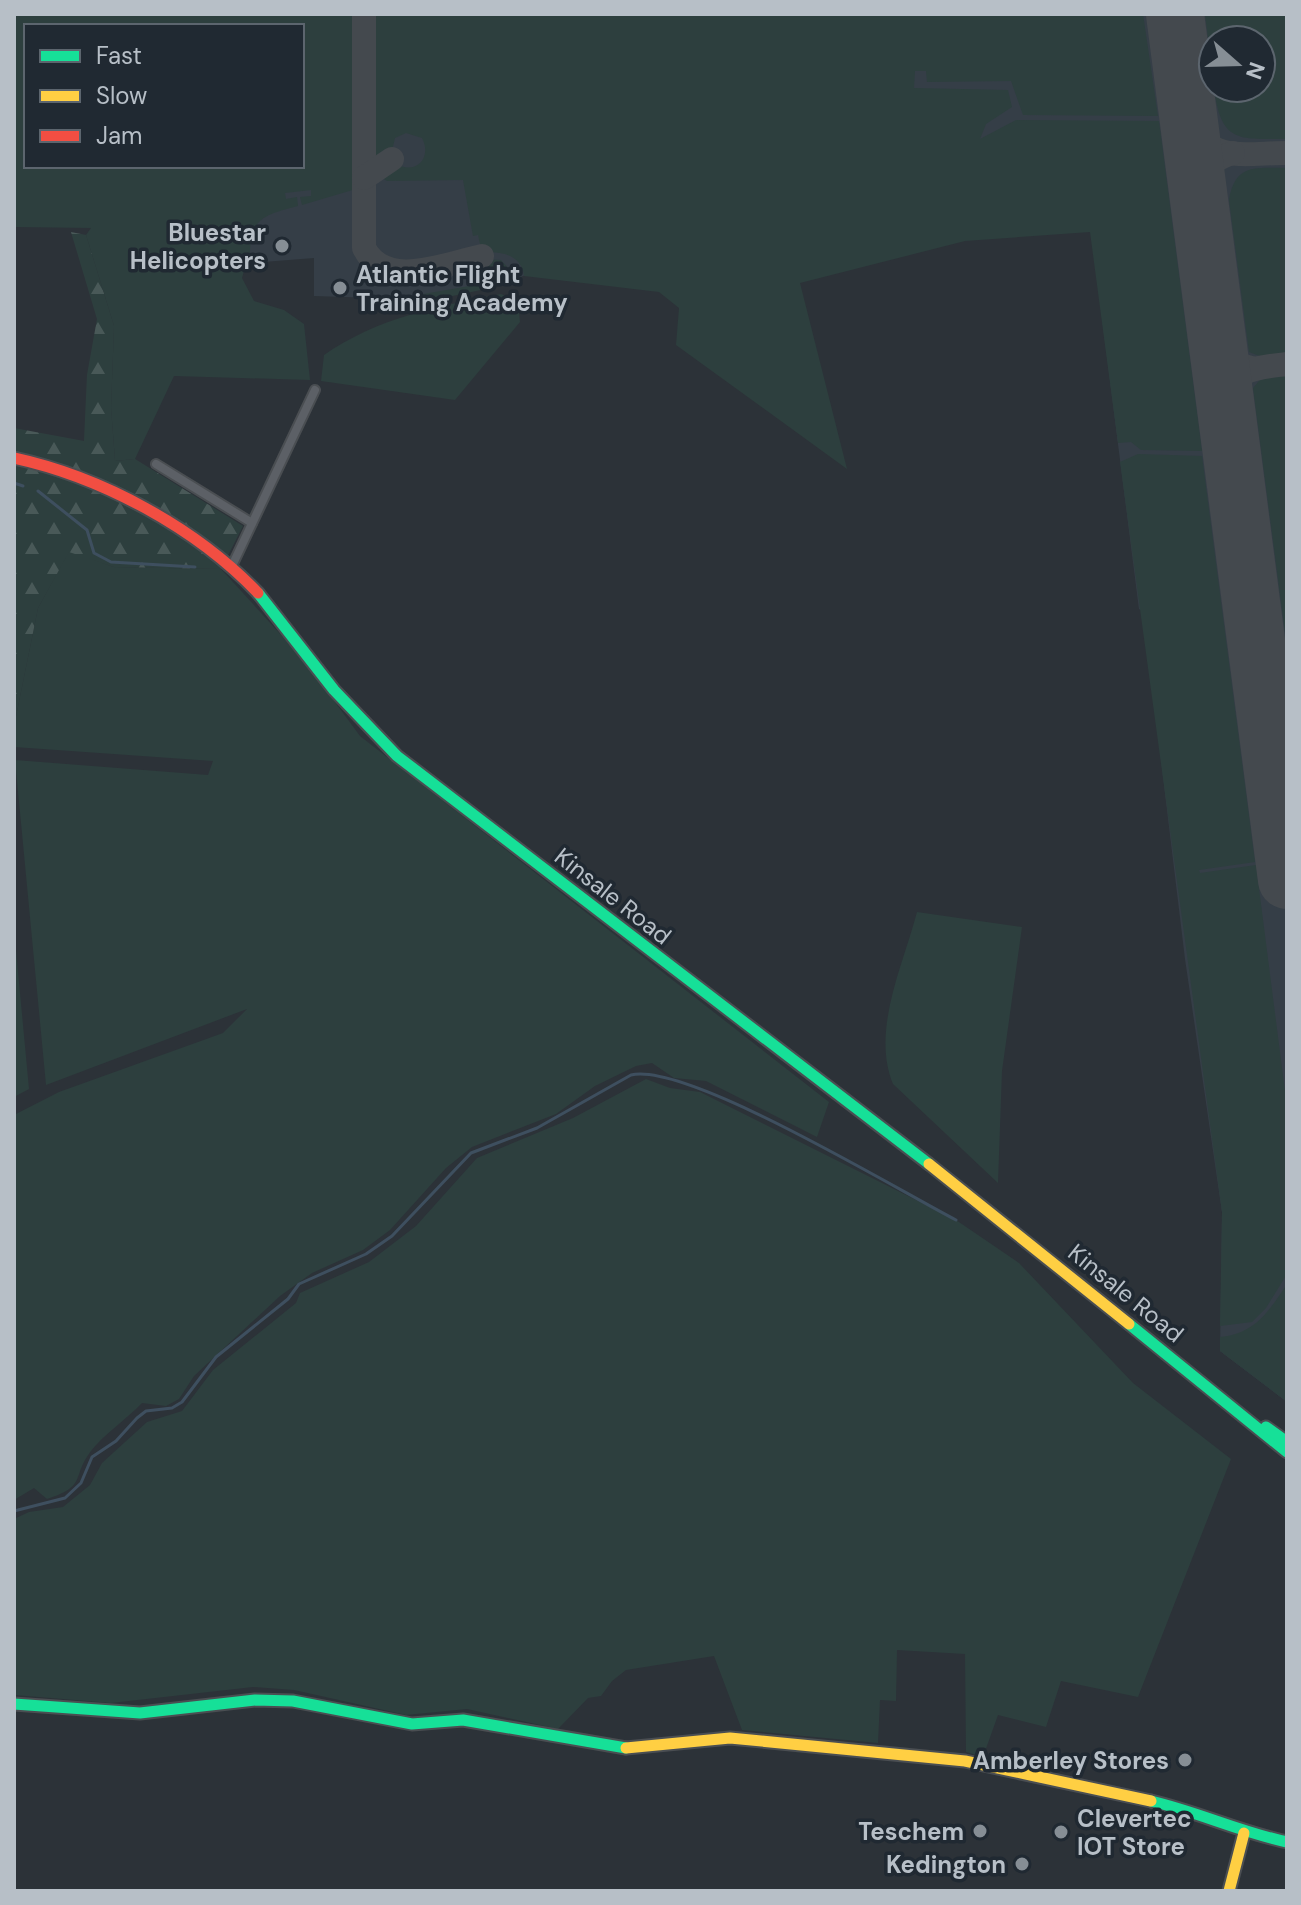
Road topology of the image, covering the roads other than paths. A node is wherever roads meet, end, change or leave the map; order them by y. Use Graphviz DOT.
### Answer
graph roads {
  1 [pos="315,390"];
  2 [pos="14,458"];
  3 [pos="156,464"];
  4 [pos="252,523"];
  5 [pos="231,568"];
  6 [pos="1194,1376"];
  7 [pos="1287,1442"];
  8 [pos="1287,1452"];
  9 [pos="14,1704"];
  10 [pos="1244,1833"];
  11 [pos="1287,1842"];
  12 [pos="1229,1891"];
  1 -- 4 [label="street"];
  2 -- 5 [label="main road, Kinsale Road"];
  3 -- 4 [label="street"];
  4 -- 5 [label="street"];
  5 -- 6 [label="main road, Kinsale Road"];
  6 -- 7 [label="main road, Kinsale Road"];
  6 -- 8 [label="main road, Kinsale Road"];
  9 -- 10 [label="main road"];
  10 -- 11 [label="main road"];
  10 -- 12 [label="main road"];
}
